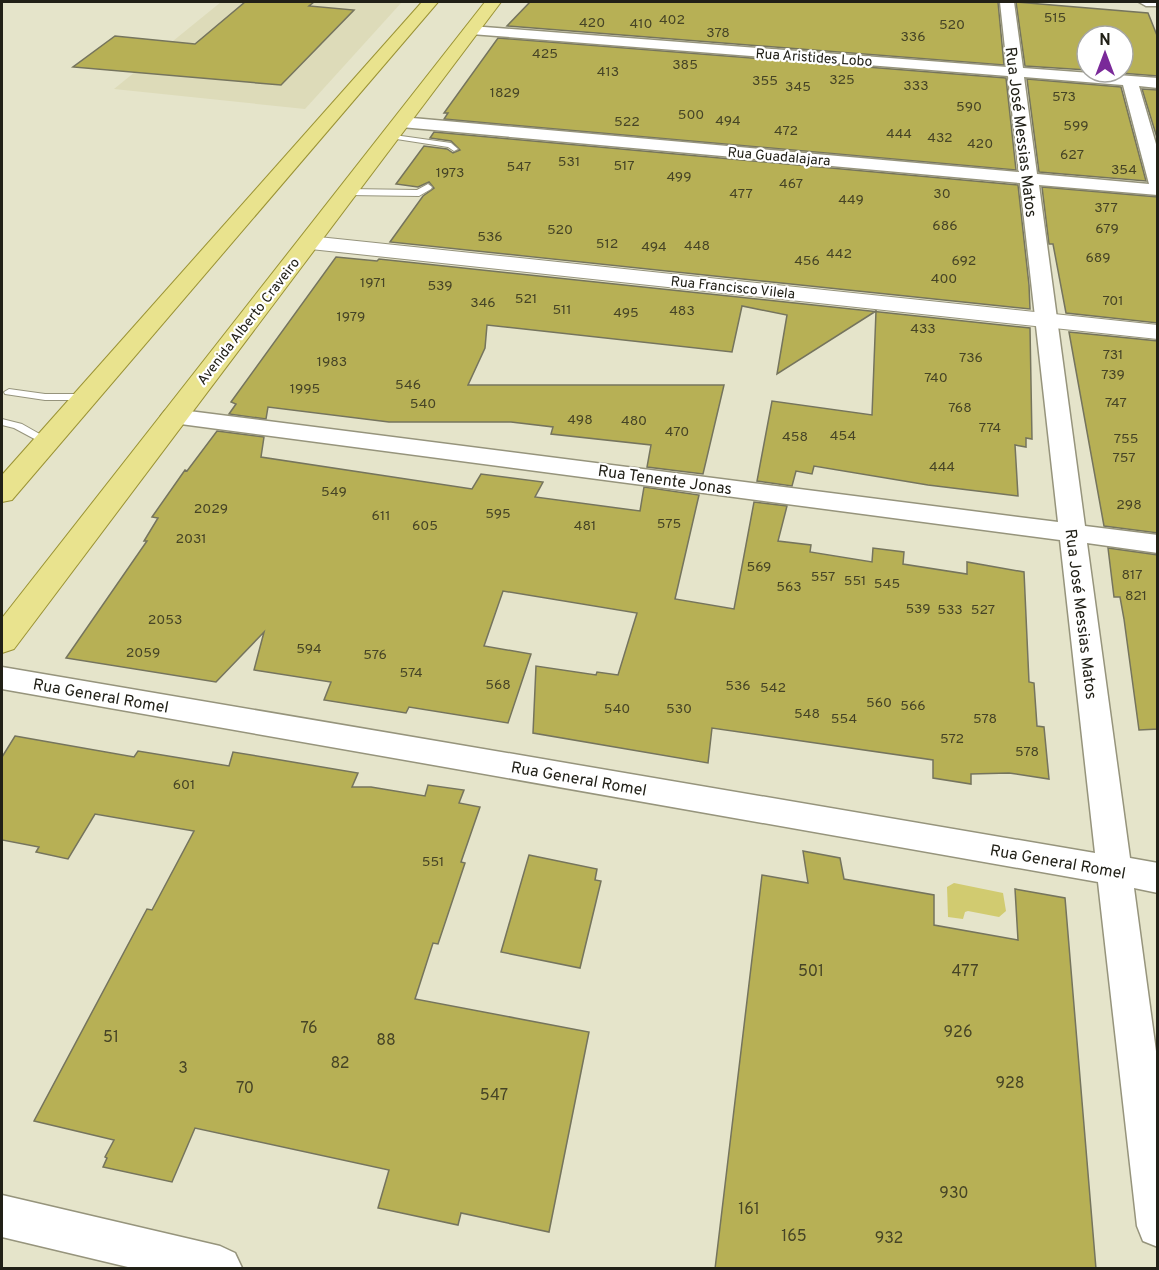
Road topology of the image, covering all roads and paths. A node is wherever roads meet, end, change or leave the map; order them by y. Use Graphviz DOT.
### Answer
graph roads {
  1 [pos="430,2"];
  2 [pos="493,2"];
  3 [pos="1007,2"];
  4 [pos="1146,2"];
  5 [pos="1158,2"];
  6 [pos="471,30"];
  7 [pos="1014,72"];
  8 [pos="1075,77"];
  9 [pos="1135,81"];
  10 [pos="1158,83"];
  11 [pos="1131,84"];
  12 [pos="395,129"];
  13 [pos="454,149"];
  14 [pos="1027,178"];
  15 [pos="1158,185"];
  16 [pos="428,187"];
  17 [pos="1158,190"];
  18 [pos="348,192"];
  19 [pos="309,243"];
  20 [pos="1047,321"];
  21 [pos="1158,332"];
  22 [pos="9,392"];
  23 [pos="85,397"];
  24 [pos="173,417"];
  25 [pos="2,422"];
  26 [pos="46,441"];
  27 [pos="2,493"];
  28 [pos="1072,533"];
  29 [pos="1158,544"];
  30 [pos="2,640"];
  31 [pos="2,678"];
  32 [pos="1113,871"];
  33 [pos="1158,878"];
  34 [pos="2,1216"];
  35 [pos="1158,1226"];
  36 [pos="220,1269"];
  1 -- 23 [label="main road"];
  2 -- 6 [label="main road, Avenida Alberto Craveiro"];
  3 -- 7 [label="street, Rua José Messias Matos"];
  4 -- 5 [label="street"];
  6 -- 7 [label="street, Rua Aristides Lobo"];
  6 -- 12 [label="main road, Avenida Alberto Craveiro"];
  7 -- 8 [label="street, Rua Aristides Lobo"];
  7 -- 14 [label="street, Rua José Messias Matos"];
  9 -- 10 [label="street, Rua Aristides Lobo"];
  11 -- 15 [label="street"];
  12 -- 13 [label="lane"];
  12 -- 14 [label="street, Rua Guadalajara"];
  12 -- 18 [label="main road, Avenida Alberto Craveiro"];
  14 -- 17 [label="street, Rua Guadalajara"];
  14 -- 20 [label="street, Rua José Messias Matos"];
  16 -- 18 [label="lane"];
  18 -- 19 [label="main road, Avenida Alberto Craveiro"];
  19 -- 20 [label="street, Rua Francisco Vilela"];
  19 -- 24 [label="main road, Avenida Alberto Craveiro"];
  20 -- 21 [label="street, Rua Francisco Vilela"];
  20 -- 28 [label="street, Rua José Messias Matos"];
  22 -- 23 [label="lane"];
  23 -- 26 [label="main road"];
  24 -- 28 [label="street, Rua Tenente Jonas"];
  24 -- 30 [label="main road, Avenida Alberto Craveiro"];
  25 -- 26 [label="lane"];
  26 -- 27 [label="main road"];
  28 -- 29 [label="street, Rua Tenente Jonas"];
  28 -- 32 [label="street, Rua José Messias Matos"];
  31 -- 32 [label="street, Rua General Romel"];
  32 -- 33 [label="street, Rua General Romel"];
  32 -- 35 [label="street, Rua José Messias Matos"];
  34 -- 36 [label="street"];
}
